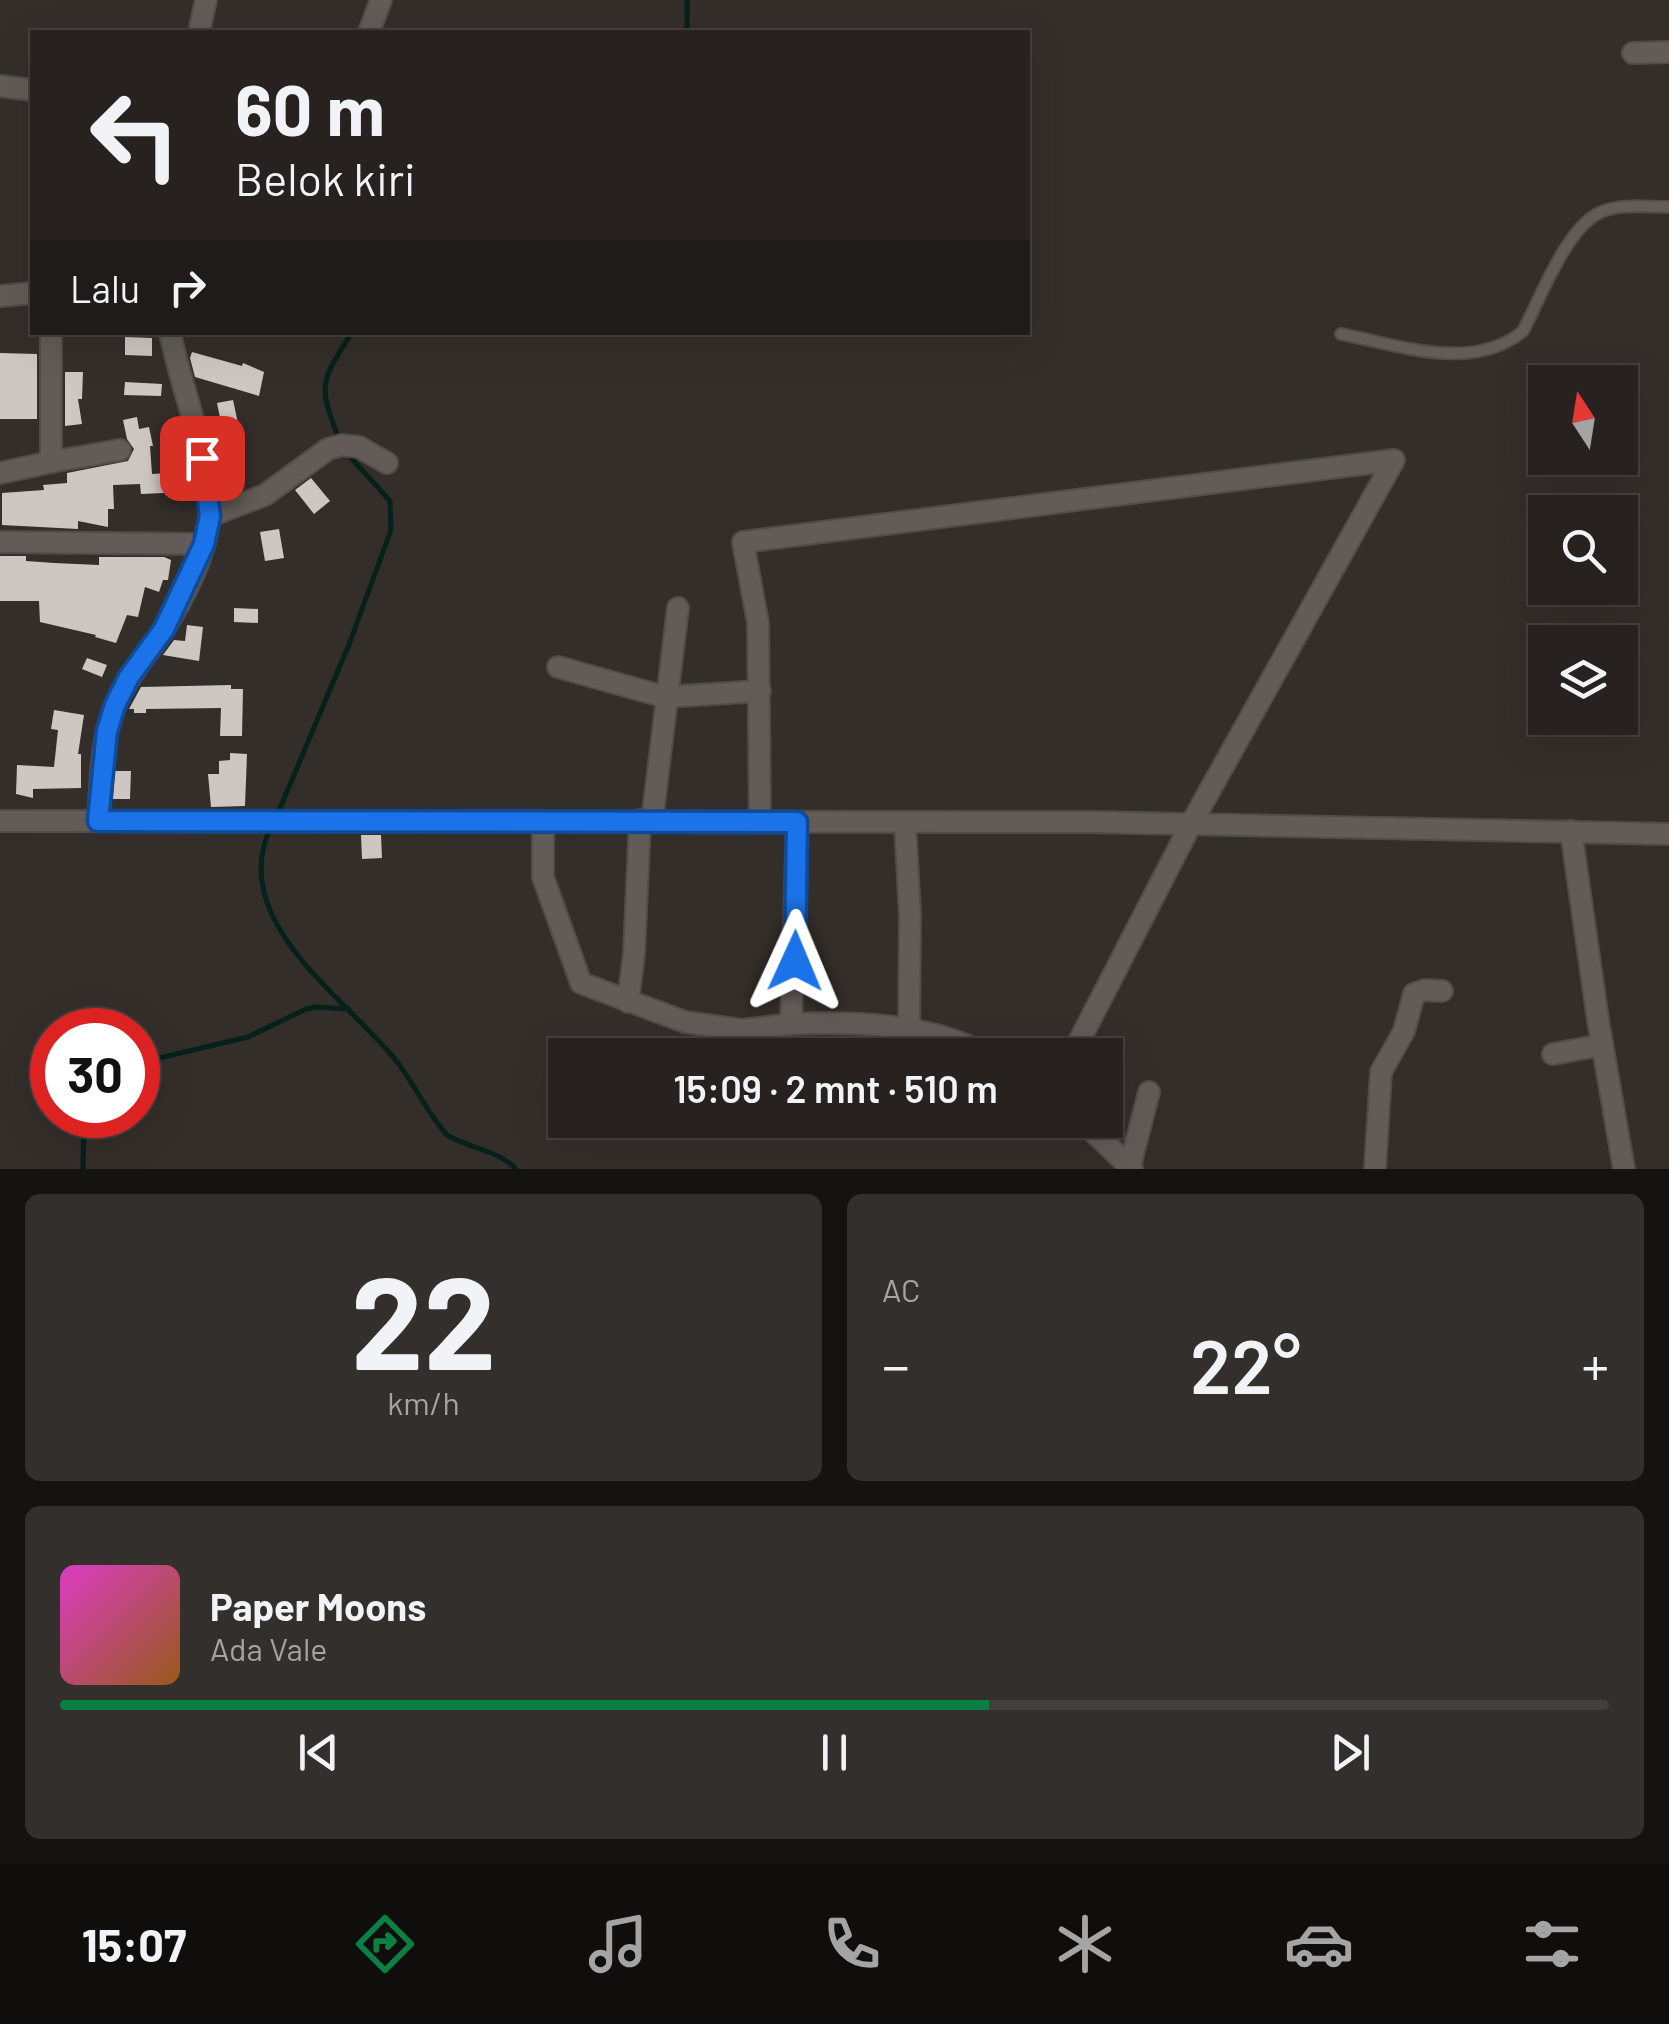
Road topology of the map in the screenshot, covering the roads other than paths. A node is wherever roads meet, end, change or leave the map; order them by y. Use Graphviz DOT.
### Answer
graph roads {
  1 [pos="206,0"];
  2 [pos="382,0"];
  3 [pos="200,30"];
  4 [pos="370,30"];
  5 [pos="1669,52"];
  6 [pos="1633,54"];
  7 [pos="0,86"];
  8 [pos="30,90"];
  9 [pos="1669,207"];
  10 [pos="30,293"];
  11 [pos="0,296"];
  12 [pos="1341,334"];
  13 [pos="51,335"];
  14 [pos="171,335"];
  15 [pos="120,450"];
  16 [pos="51,462"];
  17 [pos="387,463"];
  18 [pos="0,473"];
  19 [pos="210,516"];
  20 [pos="0,542"];
  21 [pos="204,544"];
  22 [pos="678,608"];
  23 [pos="558,667"];
  24 [pos="760,691"];
  25 [pos="665,698"];
  26 [pos="0,821"];
  27 [pos="98,821"];
  28 [pos="543,821"];
  29 [pos="646,821"];
  30 [pos="760,821"];
  31 [pos="797,822"];
  32 [pos="905,822"];
  33 [pos="1191,824"];
  34 [pos="1571,831"];
  35 [pos="1669,834"];
  36 [pos="1442,991"];
  37 [pos="628,1002"];
  38 [pos="792,1024"];
  39 [pos="909,1029"];
  40 [pos="948,1038"];
  41 [pos="1081,1038"];
  42 [pos="1602,1046"];
  43 [pos="1552,1054"];
  44 [pos="1149,1092"];
  45 [pos="1100,1138"];
  46 [pos="1131,1168"];
  47 [pos="1376,1169"];
  48 [pos="1624,1169"];
  1 -- 3 [label="street"];
  2 -- 4 [label="street"];
  5 -- 6 [label="street"];
  7 -- 8 [label="street"];
  9 -- 12 [label="lane"];
  10 -- 11 [label="street"];
  13 -- 16 [label="street"];
  14 -- 19 [label="street"];
  15 -- 16 [label="street"];
  16 -- 18 [label="street"];
  17 -- 19 [label="street"];
  19 -- 21 [label="street"];
  20 -- 21 [label="street"];
  21 -- 27 [label="street"];
  22 -- 25 [label="street"];
  23 -- 25 [label="street"];
  24 -- 25 [label="street"];
  24 -- 30 [label="street"];
  24 -- 33 [label="street"];
  25 -- 29 [label="street"];
  26 -- 27 [label="street"];
  27 -- 28 [label="street"];
  28 -- 29 [label="street"];
  28 -- 37 [label="street"];
  29 -- 30 [label="street"];
  29 -- 37 [label="street"];
  30 -- 31 [label="street"];
  31 -- 32 [label="street"];
  31 -- 38 [label="street"];
  32 -- 33 [label="street"];
  32 -- 39 [label="street"];
  33 -- 34 [label="street"];
  33 -- 41 [label="street"];
  34 -- 35 [label="street"];
  34 -- 42 [label="street"];
  36 -- 47 [label="street"];
  37 -- 38 [label="street"];
  38 -- 39 [label="street"];
  39 -- 40 [label="street"];
  42 -- 43 [label="street"];
  42 -- 48 [label="street"];
  44 -- 46 [label="street"];
  45 -- 46 [label="street"];
}
